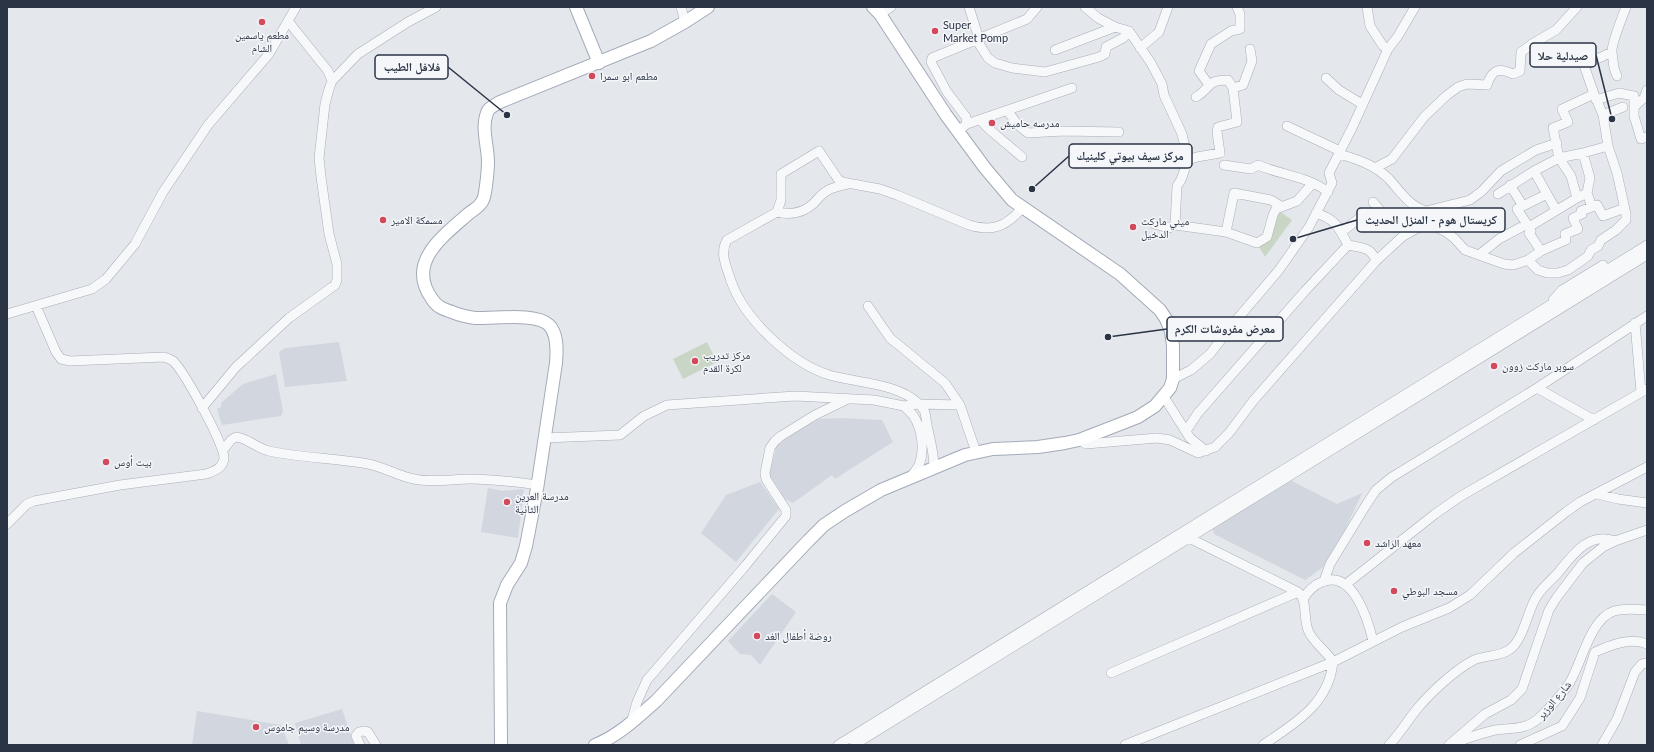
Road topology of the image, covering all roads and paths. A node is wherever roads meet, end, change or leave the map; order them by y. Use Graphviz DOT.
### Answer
graph roads {
  1 [pos="296,7"];
  2 [pos="436,7"];
  3 [pos="576,7"];
  4 [pos="681,7"];
  5 [pos="708,7"];
  6 [pos="891,7"];
  7 [pos="969,7"];
  8 [pos="1037,7"];
  9 [pos="1084,7"];
  10 [pos="1168,7"];
  11 [pos="1237,7"];
  12 [pos="1367,7"];
  13 [pos="1415,7"];
  14 [pos="1577,7"];
  15 [pos="1626,7"];
  16 [pos="877,10"];
  17 [pos="288,21"];
  18 [pos="685,22"];
  19 [pos="1115,27"];
  20 [pos="1129,31"];
  21 [pos="978,39"];
  22 [pos="1140,48"];
  23 [pos="1250,49"];
  24 [pos="1388,49"];
  25 [pos="1055,50"];
  26 [pos="1612,52"];
  27 [pos="599,63"];
  28 [pos="1617,76"];
  29 [pos="1326,78"];
  30 [pos="332,81"];
  31 [pos="1209,85"];
  32 [pos="1072,88"];
  33 [pos="1233,88"];
  34 [pos="1647,90"];
  35 [pos="1196,97"];
  36 [pos="1595,97"];
  37 [pos="1362,104"];
  38 [pos="1634,106"];
  39 [pos="1623,107"];
  40 [pos="1007,110"];
  41 [pos="1602,116"];
  42 [pos="980,120"];
  43 [pos="1287,126"];
  44 [pos="962,127"];
  45 [pos="1119,132"];
  46 [pos="1647,138"];
  47 [pos="1557,143"];
  48 [pos="1608,146"];
  49 [pos="1339,152"];
  50 [pos="1583,153"];
  51 [pos="1022,157"];
  52 [pos="1559,158"];
  53 [pos="1188,160"];
  54 [pos="1513,164"];
  55 [pos="1224,165"];
  56 [pos="1375,168"];
  57 [pos="1534,171"];
  58 [pos="1520,179"];
  59 [pos="1312,183"];
  60 [pos="848,184"];
  61 [pos="1510,185"];
  62 [pos="1328,192"];
  63 [pos="1587,193"];
  64 [pos="1498,194"];
  65 [pos="1547,194"];
  66 [pos="1577,198"];
  67 [pos="1373,202"];
  68 [pos="1281,206"];
  69 [pos="1523,206"];
  70 [pos="1592,207"];
  71 [pos="1022,208"];
  72 [pos="1625,208"];
  73 [pos="1556,210"];
  74 [pos="777,212"];
  75 [pos="1426,212"];
  76 [pos="1316,213"];
  77 [pos="1427,222"];
  78 [pos="1154,224"];
  79 [pos="1175,225"];
  80 [pos="1528,226"];
  81 [pos="1226,232"];
  82 [pos="1342,232"];
  83 [pos="1348,245"];
  84 [pos="1646,249"];
  85 [pos="1541,251"];
  86 [pos="1479,255"];
  87 [pos="1584,259"];
  88 [pos="1528,260"];
  89 [pos="1376,261"];
  90 [pos="1594,271"];
  91 [pos="36,306"];
  92 [pos="868,306"];
  93 [pos="1548,307"];
  94 [pos="7,314"];
  95 [pos="1647,316"];
  96 [pos="1635,323"];
  97 [pos="1173,379"];
  98 [pos="1536,388"];
  99 [pos="1644,390"];
  100 [pos="1164,397"];
  101 [pos="848,399"];
  102 [pos="918,404"];
  103 [pos="960,405"];
  104 [pos="904,406"];
  105 [pos="202,408"];
  106 [pos="1594,420"];
  107 [pos="1186,431"];
  108 [pos="544,438"];
  109 [pos="1079,440"];
  110 [pos="223,450"];
  111 [pos="1206,451"];
  112 [pos="976,452"];
  113 [pos="934,467"];
  114 [pos="1647,467"];
  115 [pos="910,478"];
  116 [pos="538,485"];
  117 [pos="1597,494"];
  118 [pos="1647,503"];
  119 [pos="7,524"];
  120 [pos="1647,530"];
  121 [pos="1186,535"];
  122 [pos="1615,541"];
  123 [pos="1324,581"];
  124 [pos="1345,585"];
  125 [pos="1300,595"];
  126 [pos="1647,610"];
  127 [pos="1373,641"];
  128 [pos="1647,644"];
  129 [pos="1333,662"];
  130 [pos="1647,663"];
  131 [pos="1111,673"];
  132 [pos="631,723"];
  133 [pos="360,745"];
  134 [pos="376,745"];
  135 [pos="501,745"];
  136 [pos="595,745"];
  137 [pos="838,745"];
  138 [pos="854,745"];
  139 [pos="1125,745"];
  140 [pos="1263,745"];
  141 [pos="1389,745"];
  142 [pos="1449,745"];
  143 [pos="1520,745"];
  144 [pos="1602,745"];
  1 -- 17 [label="street"];
  2 -- 30 [label="street"];
  3 -- 27 [label="main road"];
  4 -- 18 [label="street"];
  5 -- 18 [label="main road"];
  6 -- 16 [label="street"];
  7 -- 21 [label="street"];
  8 -- 21 [label="street"];
  9 -- 19 [label="street"];
  10 -- 22 [label="street"];
  11 -- 31 [label="street"];
  12 -- 24 [label="street"];
  13 -- 24 [label="street"];
  14 -- 56 [label="street"];
  15 -- 26 [label="street"];
  16 -- 44 [label="main road"];
  17 -- 30 [label="street"];
  17 -- 91 [label="street"];
  18 -- 27 [label="main road"];
  19 -- 20 [label="street"];
  19 -- 25 [label="street"];
  20 -- 21 [label="street"];
  20 -- 22 [label="street"];
  21 -- 44 [label="street"];
  22 -- 53 [label="street"];
  23 -- 33 [label="street"];
  24 -- 37 [label="street"];
  26 -- 28 [label="street"];
  26 -- 36 [label="street"];
  27 -- 108 [label="main road"];
  29 -- 37 [label="street"];
  30 -- 105 [label="street"];
  31 -- 33 [label="street"];
  31 -- 35 [label="street"];
  32 -- 40 [label="street"];
  33 -- 53 [label="street"];
  34 -- 38 [label="street"];
  36 -- 38 [label="street"];
  36 -- 41 [label="street"];
  36 -- 47 [label="street"];
  37 -- 49 [label="street"];
  38 -- 46 [label="street"];
  39 -- 41 [label="street"];
  40 -- 42 [label="street"];
  40 -- 45 [label="street"];
  41 -- 48 [label="street"];
  42 -- 44 [label="street"];
  42 -- 51 [label="street"];
  43 -- 49 [label="street"];
  44 -- 71 [label="main road"];
  47 -- 52 [label="street"];
  47 -- 54 [label="street"];
  48 -- 50 [label="street"];
  48 -- 72 [label="street"];
  49 -- 56 [label="street"];
  49 -- 62 [label="street"];
  50 -- 52 [label="street"];
  50 -- 63 [label="street"];
  52 -- 57 [label="street"];
  52 -- 66 [label="street"];
  53 -- 79 [label="street"];
  54 -- 58 [label="street"];
  54 -- 75 [label="street"];
  55 -- 59 [label="street"];
  56 -- 75 [label="street"];
  57 -- 58 [label="street"];
  57 -- 65 [label="street"];
  58 -- 61 [label="street"];
  59 -- 62 [label="street"];
  59 -- 68 [label="street"];
  60 -- 71 [label="street"];
  60 -- 74 [label="street"];
  60 -- 74 [label="street"];
  61 -- 64 [label="street"];
  61 -- 69 [label="street"];
  62 -- 76 [label="street"];
  63 -- 66 [label="street"];
  63 -- 70 [label="street"];
  65 -- 69 [label="street"];
  65 -- 73 [label="street"];
  66 -- 73 [label="street"];
  67 -- 82 [label="street"];
  68 -- 81 [label="street"];
  68 -- 81 [label="street"];
  69 -- 80 [label="street"];
  70 -- 72 [label="street"];
  70 -- 85 [label="street"];
  71 -- 97 [label="main road"];
  72 -- 87 [label="street"];
  73 -- 80 [label="street"];
  74 -- 102 [label="street"];
  75 -- 77 [label="street"];
  76 -- 82 [label="street"];
  76 -- 97 [label="street"];
  77 -- 86 [label="street"];
  77 -- 89 [label="street"];
  78 -- 79 [label="street"];
  79 -- 81 [label="street"];
  80 -- 85 [label="street"];
  80 -- 86 [label="street"];
  82 -- 83 [label="street"];
  83 -- 89 [label="street"];
  83 -- 107 [label="street"];
  84 -- 90 [label="street"];
  84 -- 93 [label="street"];
  84 -- 121 [label="street"];
  85 -- 88 [label="street"];
  86 -- 88 [label="street"];
  87 -- 88 [label="street"];
  87 -- 90 [label="street"];
  89 -- 111 [label="street"];
  90 -- 93 [label="street"];
  91 -- 94 [label="street"];
  91 -- 105 [label="street"];
  92 -- 103 [label="street"];
  93 -- 121 [label="street"];
  95 -- 96 [label="street"];
  96 -- 98 [label="street"];
  96 -- 99 [label="street"];
  97 -- 100 [label="main road"];
  98 -- 106 [label="street"];
  98 -- 123 [label="street"];
  99 -- 106 [label="street"];
  100 -- 107 [label="street"];
  100 -- 109 [label="main road"];
  101 -- 104 [label="street"];
  101 -- 108 [label="street"];
  101 -- 132 [label="street"];
  102 -- 103 [label="street"];
  102 -- 104 [label="street"];
  102 -- 113 [label="street"];
  103 -- 112 [label="street"];
  104 -- 115 [label="street"];
  105 -- 110 [label="street"];
  106 -- 124 [label="street"];
  107 -- 111 [label="street"];
  108 -- 116 [label="main road"];
  109 -- 111 [label="street"];
  109 -- 112 [label="main road"];
  110 -- 116 [label="street"];
  110 -- 119 [label="street"];
  112 -- 113 [label="main road"];
  113 -- 115 [label="main road"];
  114 -- 117 [label="street"];
  115 -- 132 [label="main road"];
  116 -- 135 [label="main road"];
  117 -- 118 [label="street"];
  117 -- 127 [label="street"];
  120 -- 122 [label="street"];
  121 -- 125 [label="street"];
  121 -- 137 [label="street"];
  121 -- 138 [label="street"];
  122 -- 141 [label="street"];
  122 -- 142 [label="street"];
  123 -- 124 [label="street"];
  123 -- 125 [label="street"];
  124 -- 127 [label="street"];
  125 -- 129 [label="street"];
  125 -- 131 [label="street"];
  126 -- 142 [label="street, شارع الوزير"];
  127 -- 129 [label="street"];
  128 -- 143 [label="street"];
  129 -- 139 [label="street"];
  129 -- 140 [label="street"];
  130 -- 144 [label="street"];
  132 -- 136 [label="main road"];
  133 -- 134 [label="street"];
}
